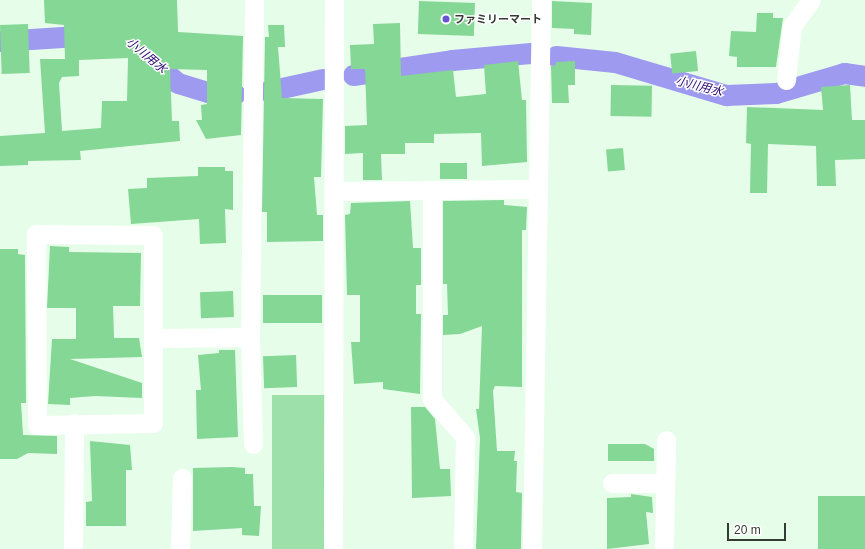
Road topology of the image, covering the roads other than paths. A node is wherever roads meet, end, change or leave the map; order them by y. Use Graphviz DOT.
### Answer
graph roads {
  1 [pos="254,0"];
  2 [pos="334,0"];
  3 [pos="541,0"];
  4 [pos="811,0"];
  5 [pos="786,80"];
  6 [pos="537,189"];
  7 [pos="334,191"];
  8 [pos="432,191"];
  9 [pos="250,337"];
  10 [pos="154,338"];
  11 [pos="74,423"];
  12 [pos="666,440"];
  13 [pos="253,444"];
  14 [pos="182,478"];
  15 [pos="612,483"];
  16 [pos="665,483"];
  17 [pos="73,549"];
  18 [pos="180,549"];
  19 [pos="333,549"];
  20 [pos="463,549"];
  21 [pos="532,549"];
  22 [pos="664,549"];
  1 -- 9 [label="street"];
  2 -- 7 [label="street"];
  3 -- 6 [label="street"];
  4 -- 5 [label="street"];
  6 -- 8 [label="street"];
  6 -- 21 [label="street"];
  7 -- 8 [label="street"];
  7 -- 19 [label="street"];
  8 -- 20 [label="street"];
  9 -- 10 [label="street"];
  9 -- 13 [label="street"];
  10 -- 11 [label="street"];
  10 -- 11 [label="street"];
  11 -- 17 [label="street"];
  12 -- 16 [label="street"];
  14 -- 18 [label="street"];
  15 -- 16 [label="street"];
  16 -- 22 [label="street"];
}
